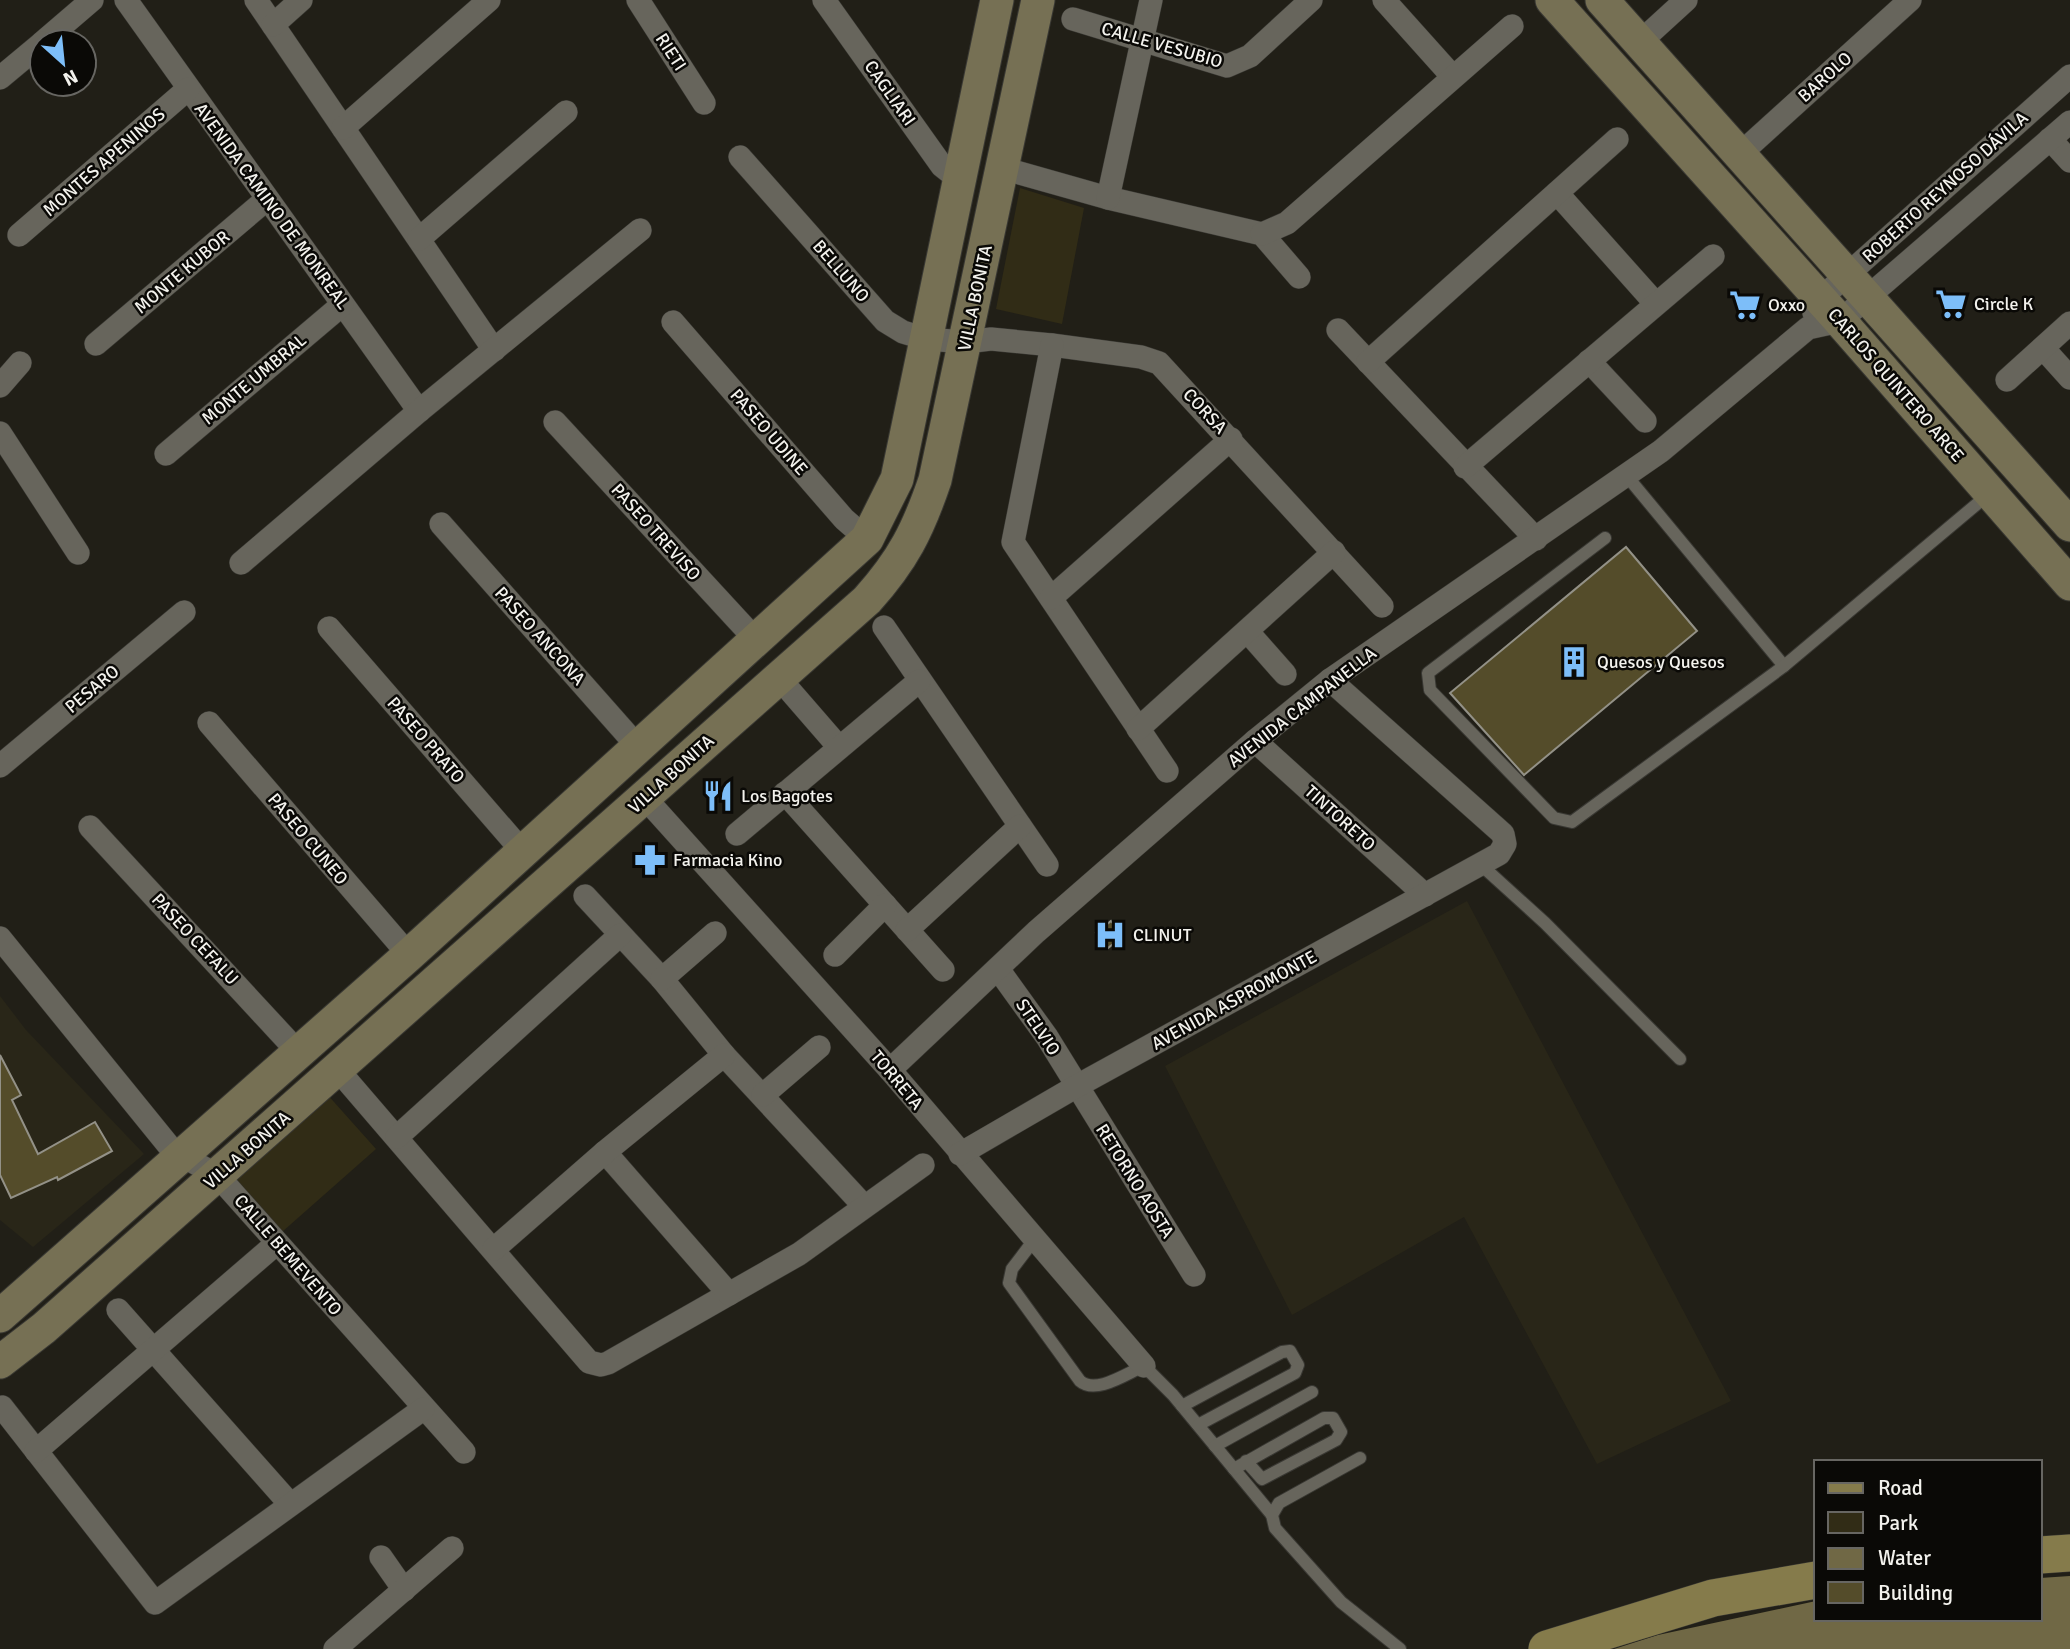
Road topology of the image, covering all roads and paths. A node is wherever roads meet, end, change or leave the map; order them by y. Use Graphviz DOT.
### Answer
graph roads {
  1 [pos="92,0"];
  2 [pos="126,0"];
  3 [pos="256,0"];
  4 [pos="301,0"];
  5 [pos="489,0"];
  6 [pos="638,0"];
  7 [pos="824,0"];
  8 [pos="997,0"];
  9 [pos="1038,0"];
  10 [pos="1151,0"];
  11 [pos="1311,0"];
  12 [pos="1384,0"];
  13 [pos="1552,0"];
  14 [pos="1602,0"];
  15 [pos="1686,0"];
  16 [pos="1910,0"];
  17 [pos="1073,19"];
  18 [pos="273,25"];
  19 [pos="1512,26"];
  20 [pos="59,28"];
  21 [pos="1143,40"];
  22 [pos="1640,42"];
  23 [pos="28,54"];
  24 [pos="2070,76"];
  25 [pos="0,78"];
  26 [pos="1453,78"];
  27 [pos="188,89"];
  28 [pos="704,103"];
  29 [pos="566,112"];
  30 [pos="2070,122"];
  31 [pos="343,128"];
  32 [pos="1617,139"];
  33 [pos="2050,139"];
  34 [pos="1740,154"];
  35 [pos="740,157"];
  36 [pos="2070,161"];
  37 [pos="1002,168"];
  38 [pos="961,181"];
  39 [pos="1557,193"];
  40 [pos="1108,198"];
  41 [pos="268,199"];
  42 [pos="640,230"];
  43 [pos="1262,234"];
  44 [pos="19,236"];
  45 [pos="419,239"];
  46 [pos="1713,256"];
  47 [pos="1299,277"];
  48 [pos="1857,285"];
  49 [pos="342,304"];
  50 [pos="1656,304"];
  51 [pos="1823,316"];
  52 [pos="673,322"];
  53 [pos="2070,323"];
  54 [pos="1338,330"];
  55 [pos="926,339"];
  56 [pos="966,342"];
  57 [pos="96,344"];
  58 [pos="1052,345"];
  59 [pos="2043,348"];
  60 [pos="494,350"];
  61 [pos="1589,361"];
  62 [pos="1368,362"];
  63 [pos="20,363"];
  64 [pos="2070,378"];
  65 [pos="2007,380"];
  66 [pos="0,386"];
  67 [pos="419,411"];
  68 [pos="1645,421"];
  69 [pos="555,422"];
  70 [pos="0,433"];
  71 [pos="1231,439"];
  72 [pos="166,454"];
  73 [pos="1465,467"];
  74 [pos="1626,475"];
  75 [pos="1990,493"];
  76 [pos="441,524"];
  77 [pos="2070,525"];
  78 [pos="1605,538"];
  79 [pos="867,539"];
  80 [pos="1536,539"];
  81 [pos="1334,552"];
  82 [pos="78,553"];
  83 [pos="242,563"];
  84 [pos="2070,583"];
  85 [pos="1051,598"];
  86 [pos="1382,606"];
  87 [pos="184,612"];
  88 [pos="884,627"];
  89 [pos="329,628"];
  90 [pos="1247,631"];
  91 [pos="757,641"];
  92 [pos="1784,666"];
  93 [pos="1285,674"];
  94 [pos="779,678"];
  95 [pos="1330,680"];
  96 [pos="919,681"];
  97 [pos="209,723"];
  98 [pos="1138,729"];
  99 [pos="1255,741"];
  100 [pos="838,746"];
  101 [pos="639,748"];
  102 [pos="0,766"];
  103 [pos="1167,771"];
  104 [pos="785,793"];
  105 [pos="645,798"];
  106 [pos="1020,826"];
  107 [pos="90,827"];
  108 [pos="737,834"];
  109 [pos="523,852"];
  110 [pos="1480,864"];
  111 [pos="1046,865"];
  112 [pos="1424,895"];
  113 [pos="585,897"];
  114 [pos="885,905"];
  115 [pos="907,930"];
  116 [pos="715,933"];
  117 [pos="620,934"];
  118 [pos="0,938"];
  119 [pos="409,955"];
  120 [pos="835,955"];
  121 [pos="998,969"];
  122 [pos="943,970"];
  123 [pos="662,979"];
  124 [pos="819,1047"];
  125 [pos="299,1053"];
  126 [pos="724,1055"];
  127 [pos="1679,1059"];
  128 [pos="338,1070"];
  129 [pos="890,1070"];
  130 [pos="1077,1086"];
  131 [pos="763,1095"];
  132 [pos="397,1136"];
  133 [pos="606,1152"];
  134 [pos="960,1154"];
  135 [pos="182,1157"];
  136 [pos="923,1165"];
  137 [pos="217,1175"];
  138 [pos="864,1206"];
  139 [pos="1034,1240"];
  140 [pos="276,1243"];
  141 [pos="494,1249"];
  142 [pos="1194,1275"];
  143 [pos="729,1294"];
  144 [pos="118,1310"];
  145 [pos="0,1316"];
  146 [pos="154,1351"];
  147 [pos="0,1362"];
  148 [pos="1144,1366"];
  149 [pos="1312,1392"];
  150 [pos="1182,1406"];
  151 [pos="2,1407"];
  152 [pos="423,1409"];
  153 [pos="1198,1425"];
  154 [pos="1216,1446"];
  155 [pos="36,1451"];
  156 [pos="464,1452"];
  157 [pos="1360,1458"];
  158 [pos="1246,1461"];
  159 [pos="1234,1469"];
  160 [pos="290,1504"];
  161 [pos="1272,1515"];
  162 [pos="452,1548"];
  163 [pos="2070,1553"];
  164 [pos="2042,1555"];
  165 [pos="381,1557"];
  166 [pos="1814,1580"];
  167 [pos="404,1590"];
  168 [pos="335,1649"];
  169 [pos="1400,1649"];
  170 [pos="1547,1649"];
  1 -- 20 [label="street"];
  2 -- 27 [label="street, AVENIDA CAMINO DE MONREAL"];
  3 -- 18 [label="street"];
  4 -- 18 [label="street"];
  5 -- 31 [label="street"];
  6 -- 28 [label="street, RIETI"];
  7 -- 38 [label="street, CAGLIARI"];
  8 -- 38 [label="street"];
  9 -- 37 [label="street, VILLA BONITA"];
  10 -- 21 [label="street"];
  11 -- 21 [label="street, CALLE VESUBIO"];
  12 -- 26 [label="street"];
  13 -- 51 [label="street, CARLOS QUINTERO ARCE"];
  14 -- 22 [label="street, CARLOS QUINTERO ARCE"];
  15 -- 22 [label="street"];
  16 -- 34 [label="street, BAROLO"];
  17 -- 21 [label="street, CALLE VESUBIO"];
  18 -- 31 [label="street"];
  19 -- 26 [label="street"];
  21 -- 40 [label="street"];
  22 -- 34 [label="street, CARLOS QUINTERO ARCE"];
  23 -- 25 [label="street"];
  24 -- 48 [label="street, ROBERTO REYNOSO DÁVILA"];
  26 -- 43 [label="street"];
  27 -- 41 [label="street, AVENIDA CAMINO DE MONREAL"];
  27 -- 44 [label="street, MONTES APENINOS"];
  29 -- 45 [label="street"];
  30 -- 33 [label="street, ROBERTO REYNOSO DÁVILA"];
  31 -- 45 [label="street"];
  32 -- 39 [label="street"];
  33 -- 36 [label="street"];
  33 -- 48 [label="street, ROBERTO REYNOSO DÁVILA"];
  34 -- 48 [label="street, CARLOS QUINTERO ARCE"];
  35 -- 55 [label="street, BELLUNO"];
  37 -- 40 [label="street"];
  37 -- 56 [label="street, VILLA BONITA"];
  38 -- 55 [label="street"];
  39 -- 50 [label="street"];
  39 -- 62 [label="street"];
  40 -- 43 [label="street"];
  41 -- 49 [label="street, AVENIDA CAMINO DE MONREAL"];
  41 -- 57 [label="street, MONTE KUBOR"];
  42 -- 60 [label="street"];
  43 -- 47 [label="street"];
  45 -- 60 [label="street"];
  46 -- 50 [label="street"];
  48 -- 51 [label="street, ROBERTO REYNOSO DÁVILA"];
  48 -- 77 [label="street, CARLOS QUINTERO ARCE"];
  49 -- 67 [label="street, AVENIDA CAMINO DE MONREAL"];
  49 -- 72 [label="street, MONTE UMBRAL"];
  50 -- 61 [label="street"];
  51 -- 74 [label="street, AVENIDA CAMPANELLA"];
  51 -- 75 [label="street, CARLOS QUINTERO ARCE"];
  52 -- 79 [label="street, PASEO UDINE"];
  53 -- 59 [label="street"];
  54 -- 62 [label="street"];
  55 -- 56 [label="street, BELLUNO"];
  55 -- 79 [label="street"];
  56 -- 58 [label="street, CORSA"];
  56 -- 94 [label="street, VILLA BONITA"];
  58 -- 71 [label="street, CORSA"];
  58 -- 85 [label="street"];
  59 -- 64 [label="street"];
  59 -- 65 [label="street"];
  60 -- 67 [label="street"];
  61 -- 68 [label="street"];
  61 -- 73 [label="street"];
  62 -- 73 [label="street"];
  63 -- 66 [label="street"];
  67 -- 83 [label="street"];
  69 -- 91 [label="street, PASEO TREVISO"];
  70 -- 82 [label="street"];
  71 -- 81 [label="street, CORSA"];
  71 -- 85 [label="street"];
  73 -- 80 [label="street"];
  74 -- 80 [label="street, AVENIDA CAMPANELLA"];
  74 -- 92 [label="lane"];
  75 -- 84 [label="street, CARLOS QUINTERO ARCE"];
  75 -- 92 [label="lane"];
  76 -- 101 [label="street, PASEO ANCONA"];
  78 -- 92 [label="lane"];
  79 -- 91 [label="street"];
  80 -- 95 [label="street, AVENIDA CAMPANELLA"];
  81 -- 86 [label="street, CORSA"];
  81 -- 90 [label="street"];
  85 -- 98 [label="street"];
  87 -- 102 [label="street, PESARO"];
  88 -- 96 [label="street"];
  89 -- 109 [label="street, PASEO PRATO"];
  90 -- 93 [label="street"];
  90 -- 98 [label="street"];
  91 -- 101 [label="street"];
  94 -- 100 [label="street"];
  94 -- 105 [label="street, VILLA BONITA"];
  95 -- 99 [label="street, AVENIDA CAMPANELLA"];
  95 -- 110 [label="street, AVENIDA ASPROMONTE"];
  96 -- 100 [label="street"];
  96 -- 106 [label="street"];
  97 -- 119 [label="street, PASEO CUNEO"];
  98 -- 103 [label="street"];
  99 -- 112 [label="street, TINTORETO"];
  99 -- 121 [label="street, AVENIDA CAMPANELLA"];
  100 -- 104 [label="street"];
  101 -- 109 [label="street"];
  104 -- 108 [label="street"];
  104 -- 114 [label="street"];
  105 -- 128 [label="street, VILLA BONITA"];
  105 -- 129 [label="street, TORRETA"];
  106 -- 111 [label="street"];
  106 -- 115 [label="street"];
  107 -- 125 [label="street, PASEO CEFALU"];
  109 -- 119 [label="street"];
  110 -- 112 [label="street, AVENIDA ASPROMONTE"];
  110 -- 127 [label="lane"];
  112 -- 130 [label="street, AVENIDA ASPROMONTE"];
  113 -- 117 [label="street"];
  114 -- 115 [label="street"];
  114 -- 120 [label="street"];
  115 -- 122 [label="street"];
  116 -- 123 [label="street"];
  117 -- 123 [label="street"];
  117 -- 132 [label="street"];
  118 -- 135 [label="street, CALLE BEMEVENTO"];
  119 -- 125 [label="street"];
  121 -- 129 [label="street, AVENIDA CAMPANELLA"];
  121 -- 130 [label="street, STELVIO"];
  123 -- 126 [label="street"];
  124 -- 131 [label="street"];
  125 -- 135 [label="street"];
  126 -- 131 [label="street"];
  126 -- 133 [label="street"];
  128 -- 132 [label="street"];
  128 -- 137 [label="street, VILLA BONITA"];
  129 -- 134 [label="street, TORRETA"];
  130 -- 134 [label="street, AVENIDA ASPROMONTE"];
  130 -- 142 [label="street, RETORNO AOSTA"];
  131 -- 138 [label="street"];
  132 -- 141 [label="street"];
  133 -- 141 [label="street"];
  133 -- 143 [label="street"];
  134 -- 139 [label="street, TORRETA"];
  135 -- 137 [label="street, CALLE BEMEVENTO"];
  135 -- 145 [label="street"];
  136 -- 138 [label="street"];
  137 -- 140 [label="street, CALLE BEMEVENTO"];
  137 -- 147 [label="street, VILLA BONITA"];
  138 -- 143 [label="street"];
  139 -- 148 [label="street, TORRETA"];
  139 -- 148 [label="lane"];
  140 -- 146 [label="street"];
  140 -- 152 [label="street, CALLE BEMEVENTO"];
  141 -- 143 [label="street"];
  144 -- 146 [label="street"];
  146 -- 155 [label="street"];
  146 -- 160 [label="street"];
  148 -- 150 [label="lane"];
  149 -- 154 [label="lane"];
  150 -- 153 [label="lane"];
  150 -- 153 [label="lane"];
  151 -- 155 [label="street"];
  152 -- 156 [label="street, CALLE BEMEVENTO"];
  152 -- 160 [label="street"];
  153 -- 154 [label="lane"];
  154 -- 159 [label="lane"];
  155 -- 160 [label="street"];
  157 -- 161 [label="lane"];
  158 -- 158 [label="lane"];
  158 -- 159 [label="lane"];
  159 -- 161 [label="lane"];
  161 -- 169 [label="lane"];
  162 -- 167 [label="street"];
  163 -- 164 [label="main road"];
  165 -- 167 [label="street"];
  166 -- 170 [label="main road"];
  167 -- 168 [label="street"];
}
